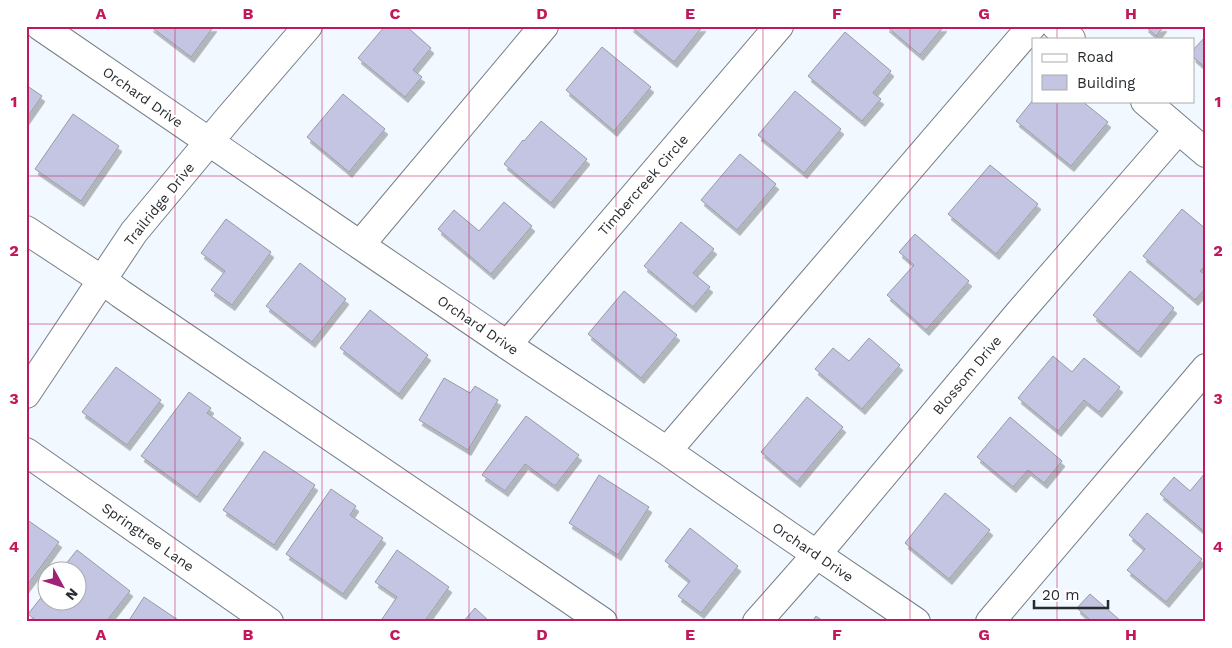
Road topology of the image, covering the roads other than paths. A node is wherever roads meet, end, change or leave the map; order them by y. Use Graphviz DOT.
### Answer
graph roads {
  1 [pos="40,26"];
  2 [pos="308,26"];
  3 [pos="544,26"];
  4 [pos="779,26"];
  5 [pos="1032,26"];
  6 [pos="1056,26"];
  7 [pos="1070,38"];
  8 [pos="1146,102"];
  9 [pos="1178,130"];
  10 [pos="208,142"];
  11 [pos="1206,153"];
  12 [pos="26,230"];
  13 [pos="360,245"];
  14 [pos="102,280"];
  15 [pos="507,344"];
  16 [pos="1206,368"];
  17 [pos="26,394"];
  18 [pos="667,451"];
  19 [pos="26,452"];
  20 [pos="817,554"];
  21 [pos="269,622"];
  22 [pos="603,622"];
  23 [pos="757,622"];
  24 [pos="916,622"];
  25 [pos="990,622"];
  1 -- 10 [label="street, Orchard Drive"];
  2 -- 10 [label="street, Trailridge Drive"];
  3 -- 13 [label="street"];
  4 -- 15 [label="street, Timbercreek Circle"];
  5 -- 18 [label="street"];
  6 -- 7 [label="street"];
  8 -- 9 [label="street"];
  9 -- 11 [label="street"];
  9 -- 20 [label="street, Blossom Drive"];
  10 -- 13 [label="street, Orchard Drive"];
  10 -- 14 [label="street, Trailridge Drive"];
  12 -- 14 [label="street"];
  13 -- 15 [label="street, Orchard Drive"];
  14 -- 17 [label="street, Trailridge Drive"];
  14 -- 22 [label="street"];
  15 -- 18 [label="street, Orchard Drive"];
  16 -- 25 [label="street"];
  18 -- 20 [label="street, Orchard Drive"];
  19 -- 21 [label="street, Springtree Lane"];
  20 -- 23 [label="street, Blossom Drive"];
  20 -- 24 [label="street, Orchard Drive"];
}
